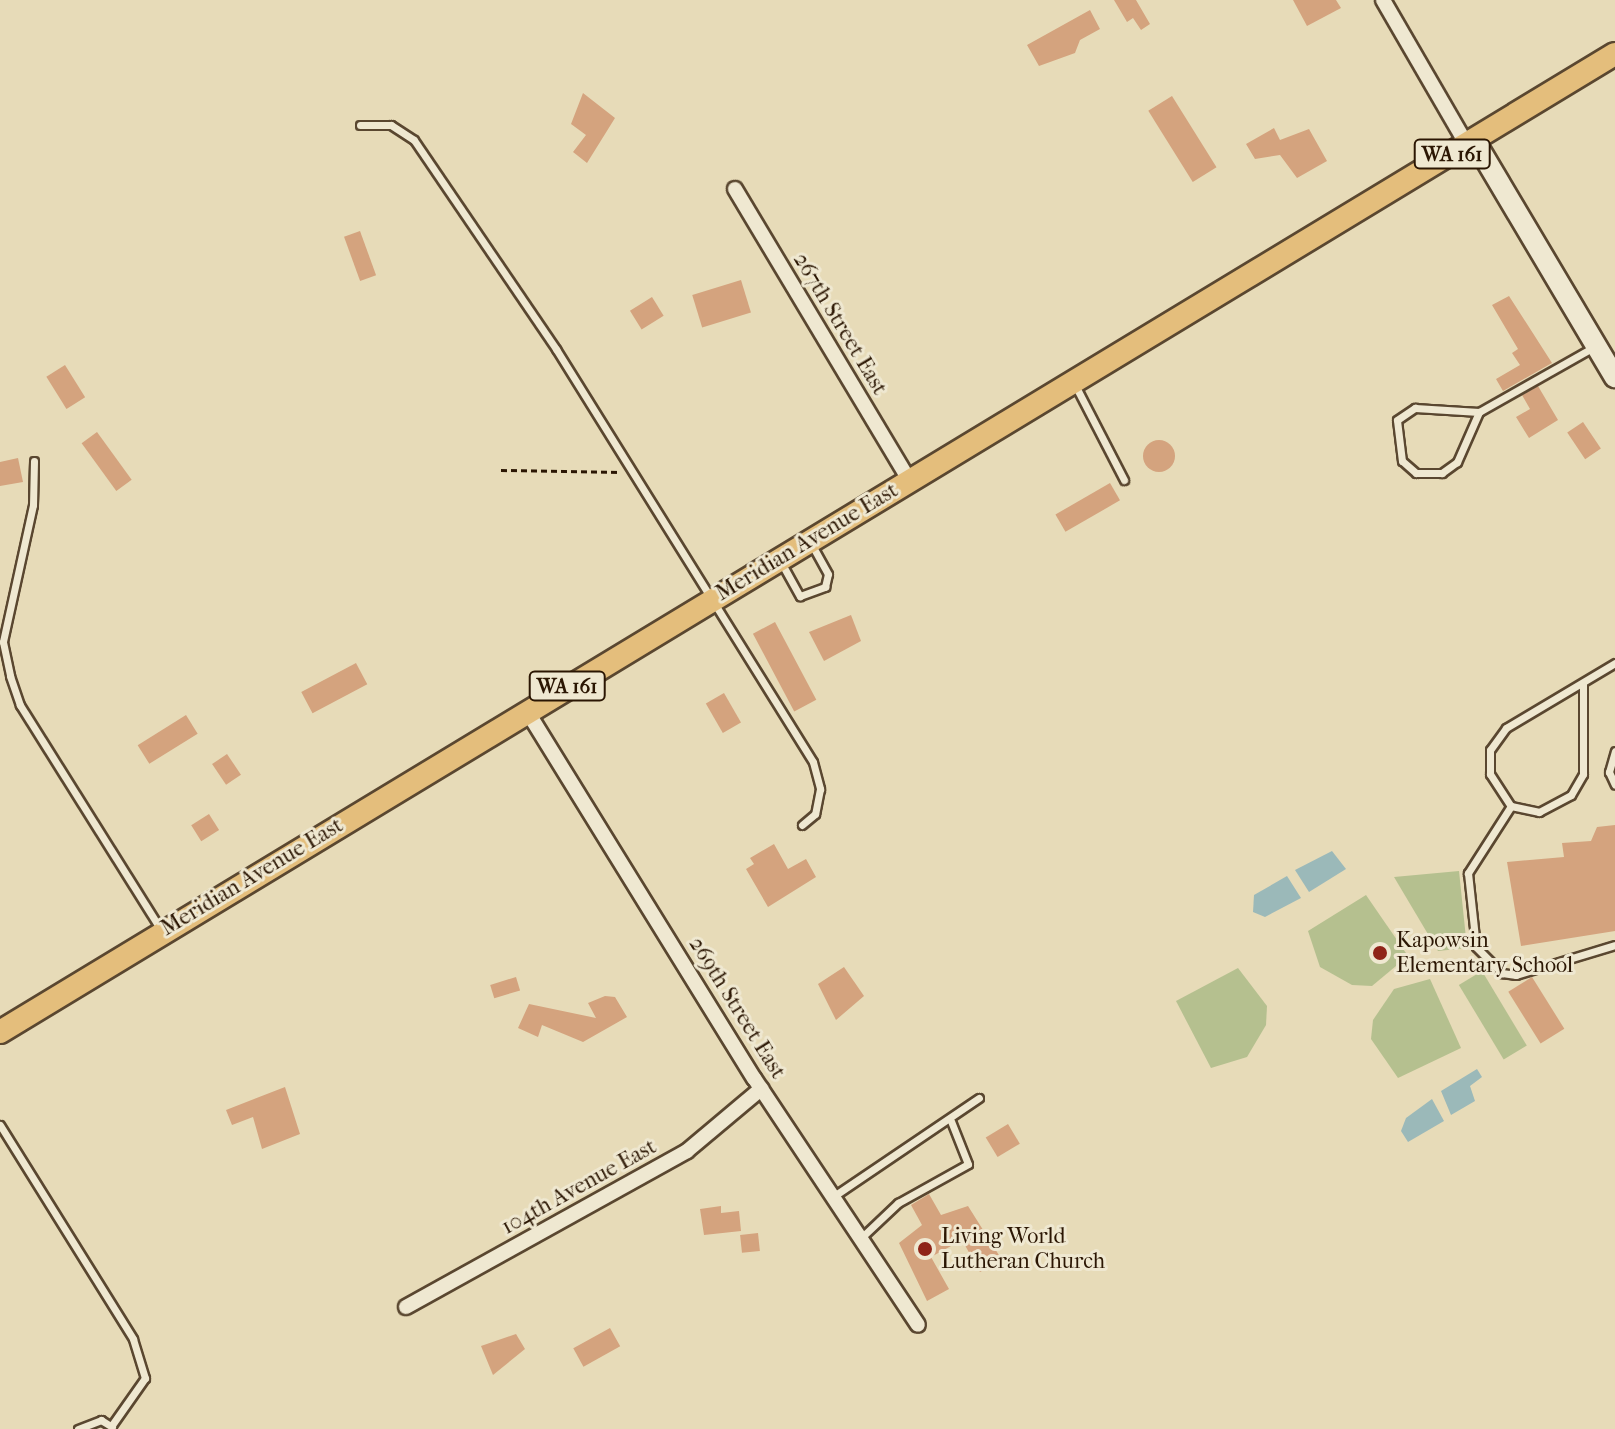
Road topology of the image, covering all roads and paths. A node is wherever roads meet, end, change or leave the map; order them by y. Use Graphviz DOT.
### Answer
graph roads {
  1 [pos="1383,0"];
  2 [pos="1615,54"];
  3 [pos="360,125"];
  4 [pos="1470,142"];
  5 [pos="735,189"];
  6 [pos="1596,346"];
  7 [pos="1615,377"];
  8 [pos="1074,383"];
  9 [pos="1479,412"];
  10 [pos="34,461"];
  11 [pos="501,470"];
  12 [pos="629,472"];
  13 [pos="1124,480"];
  14 [pos="910,481"];
  15 [pos="810,540"];
  16 [pos="779,559"];
  17 [pos="712,599"];
  18 [pos="1615,663"];
  19 [pos="1583,683"];
  20 [pos="527,711"];
  21 [pos="1615,751"];
  22 [pos="1615,785"];
  23 [pos="1511,806"];
  24 [pos="802,825"];
  25 [pos="163,932"];
  26 [pos="1615,945"];
  27 [pos="0,1032"];
  28 [pos="761,1089"];
  29 [pos="979,1098"];
  30 [pos="951,1121"];
  31 [pos="0,1125"];
  32 [pos="834,1196"];
  33 [pos="862,1237"];
  34 [pos="406,1307"];
  35 [pos="918,1325"];
  36 [pos="112,1427"];
  37 [pos="78,1429"];
  1 -- 4 [label="street"];
  2 -- 4 [label="main road, Meridian Avenue East / WA 161"];
  3 -- 12 [label="lane"];
  4 -- 6 [label="street"];
  4 -- 8 [label="main road, Meridian Avenue East / WA 161"];
  5 -- 14 [label="street, 267th Street East"];
  6 -- 7 [label="street"];
  6 -- 9 [label="lane"];
  8 -- 13 [label="lane"];
  8 -- 14 [label="main road, Meridian Avenue East / WA 161"];
  9 -- 9 [label="lane"];
  10 -- 25 [label="lane"];
  11 -- 12 [label="path"];
  12 -- 17 [label="lane"];
  14 -- 15 [label="main road, Meridian Avenue East / WA 161"];
  15 -- 16 [label="main road, Meridian Avenue East / WA 161"];
  15 -- 16 [label="lane"];
  16 -- 17 [label="main road, Meridian Avenue East / WA 161"];
  17 -- 20 [label="main road, Meridian Avenue East / WA 161"];
  17 -- 24 [label="lane"];
  18 -- 19 [label="lane"];
  19 -- 23 [label="lane"];
  19 -- 23 [label="lane"];
  20 -- 25 [label="main road, Meridian Avenue East / WA 161"];
  20 -- 28 [label="street, 269th Street East"];
  21 -- 22 [label="lane"];
  23 -- 26 [label="lane"];
  25 -- 27 [label="main road, Meridian Avenue East / WA 161"];
  28 -- 32 [label="street, 269th Street East"];
  28 -- 34 [label="street, 104th Avenue East"];
  29 -- 30 [label="lane"];
  30 -- 32 [label="lane"];
  30 -- 33 [label="lane"];
  31 -- 36 [label="lane"];
  32 -- 33 [label="street, 269th Street East"];
  33 -- 35 [label="street, 269th Street East"];
  36 -- 37 [label="lane"];
}
